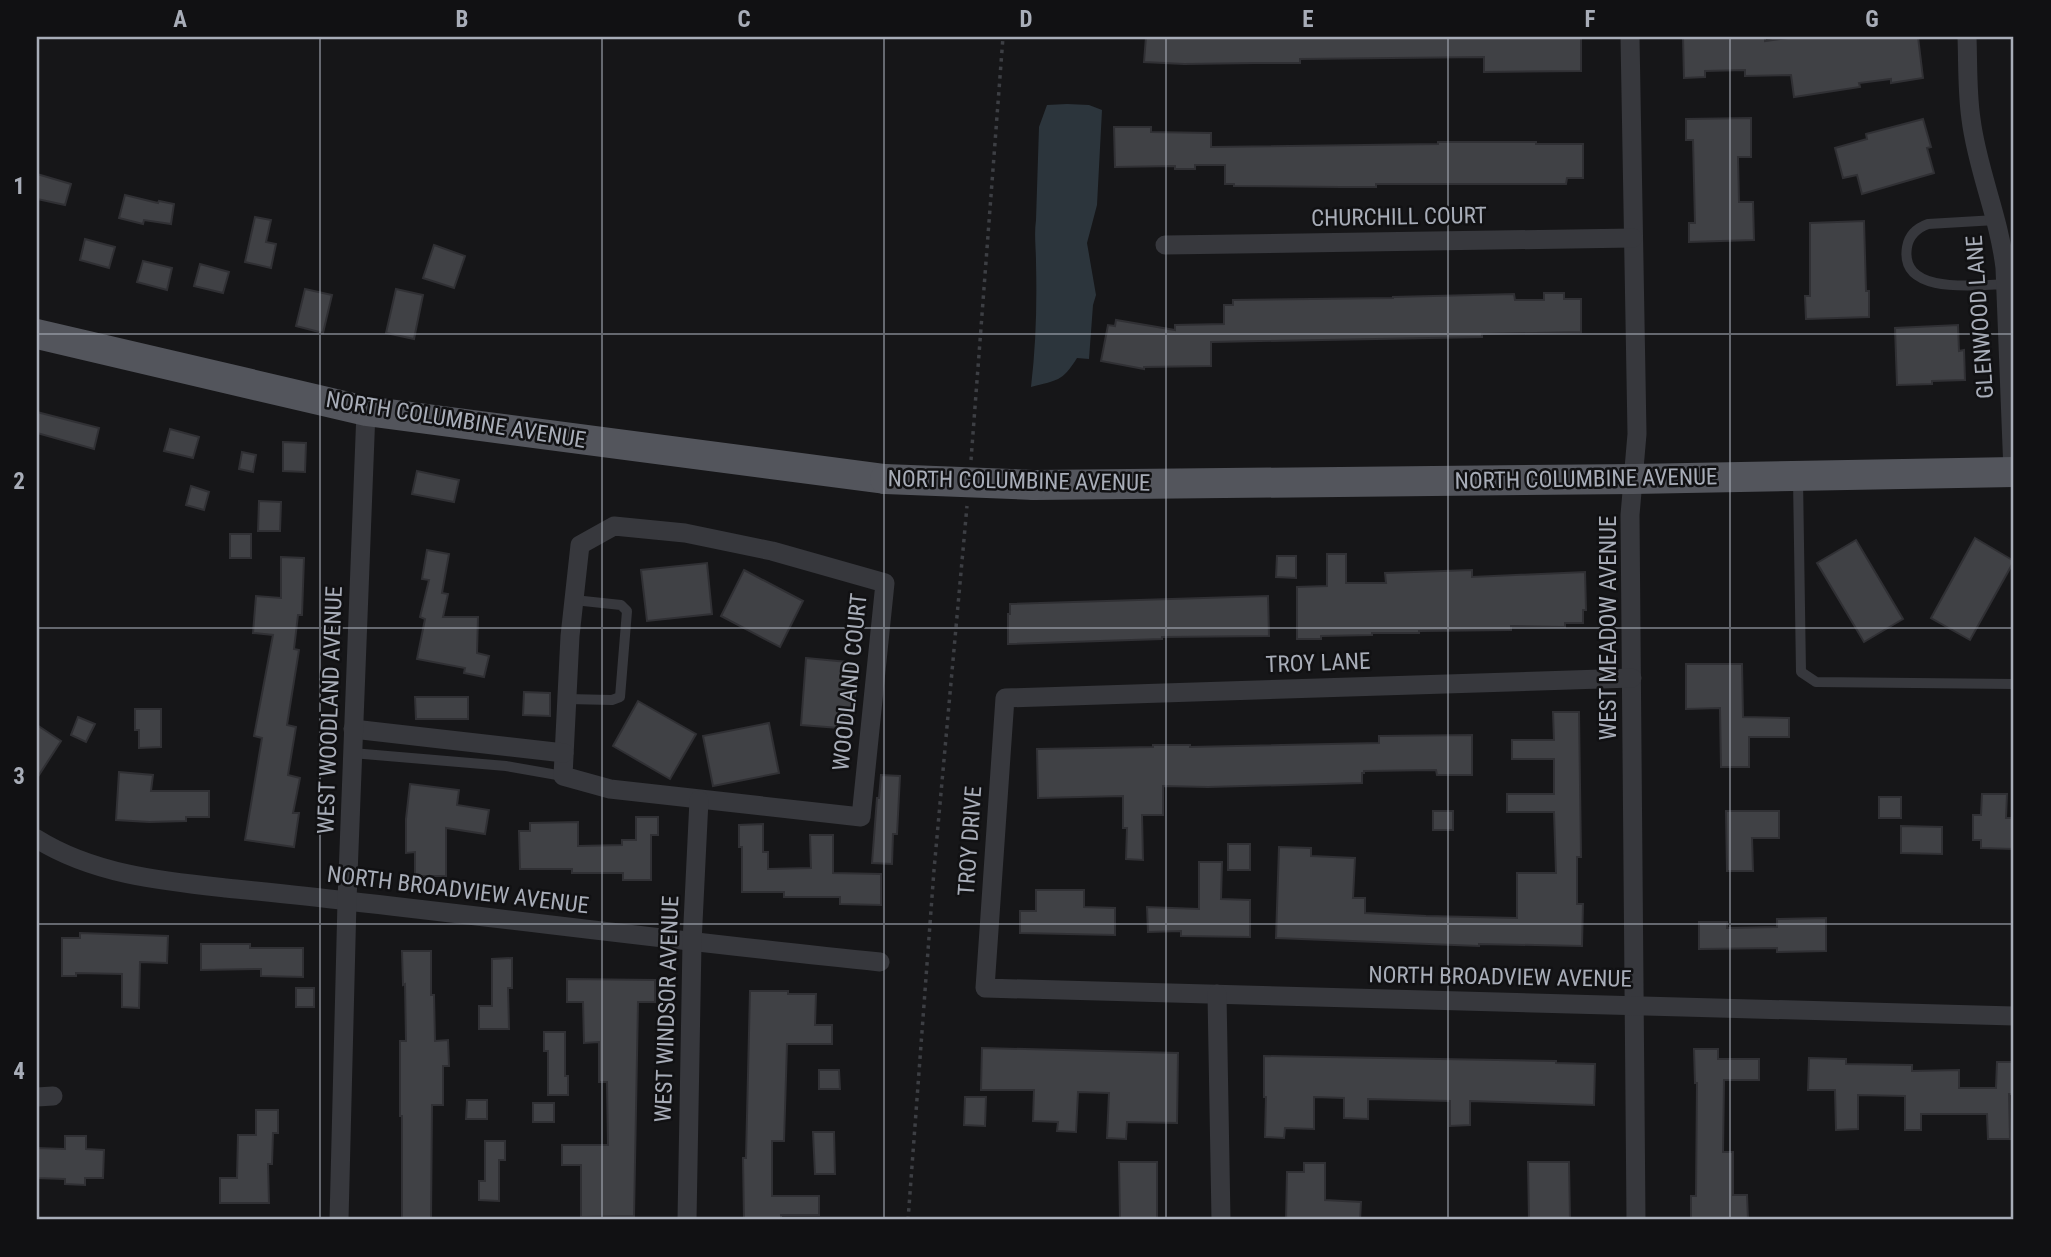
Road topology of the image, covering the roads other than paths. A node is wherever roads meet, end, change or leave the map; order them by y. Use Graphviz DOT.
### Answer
graph roads {
  1 [pos="1630,37"];
  2 [pos="1968,37"];
  3 [pos="1997,220"];
  4 [pos="1633,237"];
  5 [pos="1165,245"];
  6 [pos="2006,284"];
  7 [pos="37,334"];
  8 [pos="366,411"];
  9 [pos="2013,472"];
  10 [pos="1798,476"];
  11 [pos="1634,480"];
  12 [pos="574,600"];
  13 [pos="1632,678"];
  14 [pos="2014,684"];
  15 [pos="1005,698"];
  16 [pos="567,699"];
  17 [pos="353,729"];
  18 [pos="352,753"];
  19 [pos="565,753"];
  20 [pos="563,776"];
  21 [pos="699,800"];
  22 [pos="37,839"];
  23 [pos="347,901"];
  24 [pos="692,943"];
  25 [pos="880,962"];
  26 [pos="985,988"];
  27 [pos="1217,994"];
  28 [pos="1634,1004"];
  29 [pos="2014,1016"];
  30 [pos="339,1220"];
  31 [pos="687,1220"];
  32 [pos="1220,1220"];
  33 [pos="1636,1220"];
  1 -- 4 [label="street, WEST MEADOW AVENUE"];
  2 -- 3 [label="street, GLENWOOD LANE"];
  3 -- 6 [label="street, GLENWOOD LANE"];
  3 -- 6 [label="lane"];
  4 -- 5 [label="street, CHURCHILL COURT"];
  4 -- 11 [label="street, WEST MEADOW AVENUE"];
  6 -- 9 [label="street, GLENWOOD LANE"];
  7 -- 8 [label="main road, NORTH COLUMBINE AVENUE"];
  8 -- 11 [label="main road, NORTH COLUMBINE AVENUE, bridge"];
  8 -- 17 [label="street, WEST WOODLAND AVENUE"];
  9 -- 10 [label="main road, NORTH COLUMBINE AVENUE"];
  10 -- 11 [label="main road, NORTH COLUMBINE AVENUE"];
  10 -- 14 [label="lane"];
  11 -- 13 [label="street, WEST MEADOW AVENUE"];
  12 -- 16 [label="street, WOODLAND COURT"];
  12 -- 16 [label="lane"];
  12 -- 21 [label="street, WOODLAND COURT"];
  13 -- 15 [label="street, TROY LANE"];
  13 -- 28 [label="street, WEST MEADOW AVENUE"];
  15 -- 26 [label="street, TROY DRIVE"];
  16 -- 19 [label="street, WOODLAND COURT"];
  17 -- 18 [label="street, WEST WOODLAND AVENUE"];
  17 -- 19 [label="street"];
  18 -- 20 [label="lane"];
  18 -- 23 [label="street, WEST WOODLAND AVENUE"];
  19 -- 20 [label="street, WOODLAND COURT"];
  20 -- 21 [label="street, WOODLAND COURT"];
  21 -- 24 [label="street, WEST WINDSOR AVENUE"];
  22 -- 23 [label="street, NORTH BROADVIEW AVENUE"];
  23 -- 24 [label="street, NORTH BROADVIEW AVENUE"];
  23 -- 30 [label="street, WEST WOODLAND AVENUE"];
  24 -- 25 [label="street, NORTH BROADVIEW AVENUE"];
  24 -- 31 [label="street, WEST WINDSOR AVENUE"];
  26 -- 27 [label="street, NORTH BROADVIEW AVENUE"];
  27 -- 28 [label="street, NORTH BROADVIEW AVENUE"];
  27 -- 32 [label="street"];
  28 -- 29 [label="street, NORTH BROADVIEW AVENUE"];
  28 -- 33 [label="street, WEST MEADOW AVENUE"];
}
